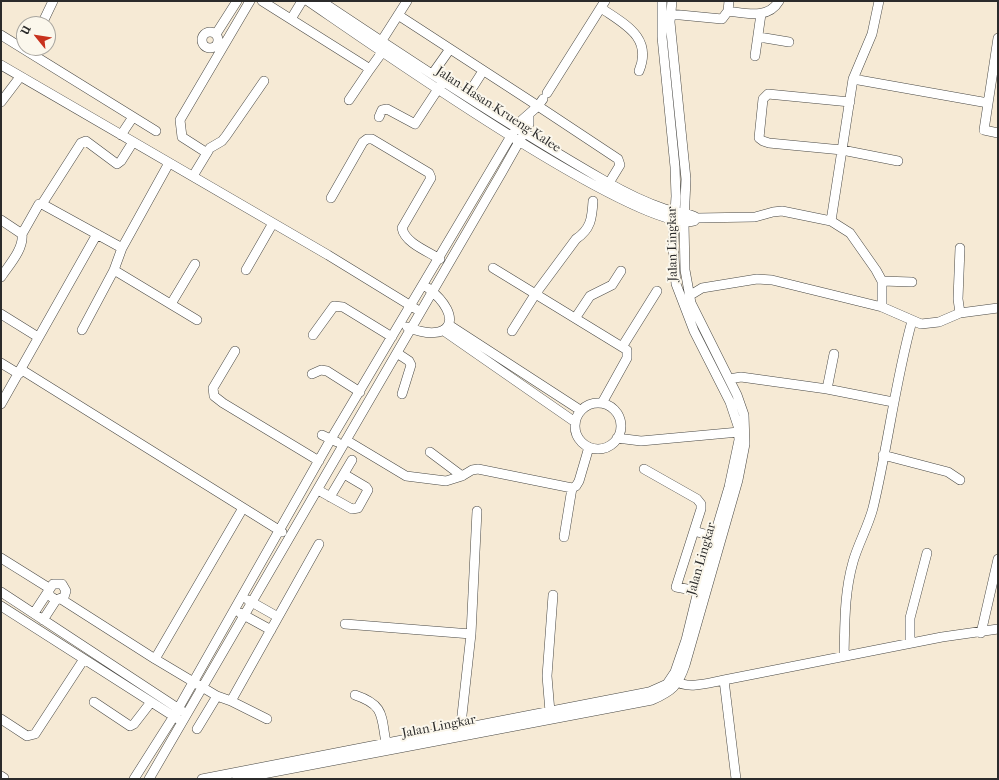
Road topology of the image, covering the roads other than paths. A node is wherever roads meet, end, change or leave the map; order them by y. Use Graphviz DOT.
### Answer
graph roads {
  1 [pos="53,1"];
  2 [pos="237,1"];
  3 [pos="250,1"];
  4 [pos="262,1"];
  5 [pos="302,1"];
  6 [pos="308,1"];
  7 [pos="322,1"];
  8 [pos="407,1"];
  9 [pos="662,1"];
  10 [pos="672,1"];
  11 [pos="729,1"];
  12 [pos="779,1"];
  13 [pos="879,1"];
  14 [pos="603,4"];
  15 [pos="728,11"];
  16 [pos="670,14"];
  17 [pos="761,14"];
  18 [pos="398,15"];
  19 [pos="46,16"];
  20 [pos="291,19"];
  21 [pos="216,34"];
  22 [pos="1,35"];
  23 [pos="759,37"];
  24 [pos="998,38"];
  25 [pos="789,42"];
  26 [pos="16,43"];
  27 [pos="381,46"];
  28 [pos="450,49"];
  29 [pos="38,56"];
  30 [pos="755,56"];
  31 [pos="1,66"];
  32 [pos="370,69"];
  33 [pos="639,70"];
  34 [pos="483,71"];
  35 [pos="433,73"];
  36 [pos="20,77"];
  37 [pos="853,79"];
  38 [pos="264,81"];
  39 [pos="441,84"];
  40 [pos="467,96"];
  41 [pos="542,99"];
  42 [pos="349,100"];
  43 [pos="1,102"];
  44 [pos="850,102"];
  45 [pos="988,103"];
  46 [pos="133,116"];
  47 [pos="379,117"];
  48 [pos="520,130"];
  49 [pos="156,131"];
  50 [pos="998,133"];
  51 [pos="121,135"];
  52 [pos="515,139"];
  53 [pos="133,142"];
  54 [pos="842,150"];
  55 [pos="206,153"];
  56 [pos="898,161"];
  57 [pos="170,163"];
  58 [pos="193,176"];
  59 [pos="609,183"];
  60 [pos="330,198"];
  61 [pos="593,201"];
  62 [pos="42,204"];
  63 [pos="679,218"];
  64 [pos="1,220"];
  65 [pos="830,221"];
  66 [pos="273,223"];
  67 [pos="22,234"];
  68 [pos="97,234"];
  69 [pos="122,248"];
  70 [pos="960,248"];
  71 [pos="440,259"];
  72 [pos="195,264"];
  73 [pos="493,268"];
  74 [pos="114,270"];
  75 [pos="246,270"];
  76 [pos="621,270"];
  77 [pos="1,276"];
  78 [pos="882,281"];
  79 [pos="912,282"];
  80 [pos="424,285"];
  81 [pos="432,291"];
  82 [pos="657,291"];
  83 [pos="536,293"];
  84 [pos="689,296"];
  85 [pos="171,304"];
  86 [pos="411,306"];
  87 [pos="882,307"];
  88 [pos="998,308"];
  89 [pos="420,312"];
  90 [pos="960,313"];
  91 [pos="1,314"];
  92 [pos="576,317"];
  93 [pos="197,320"];
  94 [pos="912,321"];
  95 [pos="400,324"];
  96 [pos="446,328"];
  97 [pos="411,329"];
  98 [pos="82,330"];
  99 [pos="512,331"];
  100 [pos="313,335"];
  101 [pos="38,336"];
  102 [pos="392,337"];
  103 [pos="622,347"];
  104 [pos="235,351"];
  105 [pos="397,353"];
  106 [pos="834,354"];
  107 [pos="1,363"];
  108 [pos="20,372"];
  109 [pos="312,374"];
  110 [pos="729,379"];
  111 [pos="827,389"];
  112 [pos="360,392"];
  113 [pos="402,394"];
  114 [pos="2,400"];
  115 [pos="893,402"];
  116 [pos="602,403"];
  117 [pos="580,410"];
  118 [pos="575,422"];
  119 [pos="739,432"];
  120 [pos="322,435"];
  121 [pos="617,438"];
  122 [pos="331,439"];
  123 [pos="345,443"];
  124 [pos="589,447"];
  125 [pos="430,452"];
  126 [pos="883,455"];
  127 [pos="352,460"];
  128 [pos="319,461"];
  129 [pos="644,469"];
  130 [pos="344,474"];
  131 [pos="462,476"];
  132 [pos="960,480"];
  133 [pos="572,488"];
  134 [pos="318,490"];
  135 [pos="330,497"];
  136 [pos="243,508"];
  137 [pos="477,510"];
  138 [pos="279,530"];
  139 [pos="694,531"];
  140 [pos="291,537"];
  141 [pos="564,537"];
  142 [pos="715,537"];
  143 [pos="319,544"];
  144 [pos="927,553"];
  145 [pos="1,558"];
  146 [pos="998,559"];
  147 [pos="49,590"];
  148 [pos="1,592"];
  149 [pos="702,592"];
  150 [pos="553,595"];
  151 [pos="241,596"];
  152 [pos="59,600"];
  153 [pos="252,602"];
  154 [pos="1,606"];
  155 [pos="234,610"];
  156 [pos="38,616"];
  157 [pos="244,616"];
  158 [pos="278,617"];
  159 [pos="345,624"];
  160 [pos="32,626"];
  161 [pos="998,629"];
  162 [pos="271,630"];
  163 [pos="981,633"];
  164 [pos="471,634"];
  165 [pos="910,644"];
  166 [pos="844,656"];
  167 [pos="84,659"];
  168 [pos="155,659"];
  169 [pos="724,680"];
  170 [pos="675,681"];
  171 [pos="192,683"];
  172 [pos="202,688"];
  173 [pos="355,695"];
  174 [pos="217,696"];
  175 [pos="231,701"];
  176 [pos="94,702"];
  177 [pos="151,702"];
  178 [pos="176,712"];
  179 [pos="550,712"];
  180 [pos="187,714"];
  181 [pos="267,719"];
  182 [pos="1,720"];
  183 [pos="182,722"];
  184 [pos="197,729"];
  185 [pos="460,733"];
  186 [pos="386,743"];
  187 [pos="134,779"];
  188 [pos="148,779"];
  189 [pos="202,779"];
  190 [pos="237,779"];
  191 [pos="736,779"];
  1 -- 19 [label="street"];
  2 -- 21 [label="street"];
  3 -- 55 [label="street"];
  4 -- 20 [label="street"];
  5 -- 20 [label="street"];
  6 -- 27 [label="street, Jalan Hasan Krueng Kalee"];
  7 -- 27 [label="street, Jalan Hasan Krueng Kalee"];
  8 -- 18 [label="street"];
  9 -- 63 [label="street"];
  10 -- 16 [label="street, Jalan Lingkar"];
  11 -- 15 [label="street"];
  12 -- 17 [label="street"];
  13 -- 37 [label="street"];
  14 -- 33 [label="street"];
  14 -- 41 [label="street"];
  15 -- 16 [label="street"];
  15 -- 17 [label="street"];
  16 -- 63 [label="street, Jalan Lingkar"];
  17 -- 23 [label="street"];
  18 -- 27 [label="street"];
  18 -- 28 [label="street"];
  20 -- 32 [label="street"];
  22 -- 26 [label="street"];
  23 -- 25 [label="street"];
  23 -- 30 [label="street"];
  24 -- 45 [label="street"];
  27 -- 32 [label="street"];
  27 -- 35 [label="street, Jalan Hasan Krueng Kalee"];
  27 -- 39 [label="street, Jalan Hasan Krueng Kalee"];
  28 -- 34 [label="street"];
  28 -- 35 [label="street"];
  29 -- 46 [label="street"];
  31 -- 36 [label="street"];
  32 -- 42 [label="street"];
  34 -- 40 [label="street"];
  34 -- 41 [label="street"];
  35 -- 39 [label="street, Jalan Hasan Krueng Kalee"];
  36 -- 43 [label="street"];
  36 -- 51 [label="street"];
  37 -- 44 [label="street"];
  37 -- 45 [label="street"];
  38 -- 55 [label="street"];
  39 -- 40 [label="street, Jalan Hasan Krueng Kalee"];
  39 -- 47 [label="street"];
  39 -- 52 [label="street, Jalan Hasan Krueng Kalee"];
  40 -- 48 [label="street, Jalan Hasan Krueng Kalee"];
  41 -- 48 [label="street"];
  41 -- 59 [label="street"];
  44 -- 54 [label="street"];
  44 -- 54 [label="street"];
  45 -- 50 [label="street"];
  46 -- 49 [label="street"];
  46 -- 51 [label="street"];
  48 -- 52 [label="street"];
  48 -- 59 [label="street, Jalan Hasan Krueng Kalee"];
  51 -- 53 [label="street"];
  52 -- 63 [label="street, Jalan Hasan Krueng Kalee"];
  52 -- 71 [label="street"];
  52 -- 81 [label="street"];
  53 -- 57 [label="street"];
  53 -- 62 [label="street"];
  54 -- 56 [label="street"];
  54 -- 65 [label="street"];
  55 -- 58 [label="street"];
  57 -- 58 [label="street"];
  57 -- 69 [label="street"];
  58 -- 66 [label="street"];
  59 -- 63 [label="street, Jalan Hasan Krueng Kalee"];
  60 -- 71 [label="street"];
  61 -- 83 [label="street"];
  62 -- 67 [label="street"];
  62 -- 68 [label="street"];
  63 -- 65 [label="street"];
  63 -- 84 [label="street, Jalan Lingkar"];
  63 -- 119 [label="street"];
  64 -- 67 [label="street"];
  65 -- 78 [label="street"];
  66 -- 75 [label="street"];
  66 -- 86 [label="street"];
  67 -- 77 [label="street"];
  68 -- 69 [label="street"];
  68 -- 101 [label="street"];
  69 -- 74 [label="street"];
  70 -- 90 [label="street"];
  71 -- 80 [label="street"];
  72 -- 85 [label="street"];
  73 -- 83 [label="street"];
  74 -- 85 [label="street"];
  74 -- 98 [label="street"];
  76 -- 92 [label="street"];
  78 -- 79 [label="street"];
  78 -- 87 [label="street"];
  80 -- 81 [label="street"];
  80 -- 86 [label="street"];
  81 -- 89 [label="street"];
  81 -- 96 [label="street"];
  82 -- 103 [label="street"];
  83 -- 92 [label="street"];
  83 -- 99 [label="street"];
  84 -- 87 [label="street"];
  84 -- 110 [label="street, Jalan Lingkar"];
  85 -- 93 [label="street"];
  86 -- 89 [label="street"];
  86 -- 95 [label="street"];
  87 -- 94 [label="street"];
  88 -- 90 [label="street"];
  89 -- 97 [label="street"];
  90 -- 94 [label="street"];
  91 -- 101 [label="street"];
  92 -- 103 [label="street"];
  94 -- 115 [label="street"];
  95 -- 97 [label="street"];
  95 -- 102 [label="street"];
  96 -- 97 [label="street"];
  96 -- 117 [label="street"];
  96 -- 118 [label="street"];
  97 -- 105 [label="street"];
  100 -- 102 [label="street"];
  101 -- 108 [label="street"];
  102 -- 112 [label="street"];
  103 -- 116 [label="street"];
  104 -- 128 [label="street"];
  105 -- 113 [label="street"];
  105 -- 123 [label="street"];
  106 -- 111 [label="street"];
  107 -- 108 [label="street"];
  108 -- 114 [label="street"];
  108 -- 136 [label="street"];
  109 -- 112 [label="street"];
  110 -- 111 [label="street"];
  110 -- 149 [label="street, Jalan Lingkar"];
  111 -- 115 [label="street"];
  112 -- 122 [label="street"];
  115 -- 126 [label="street"];
  116 -- 117 [label="street"];
  116 -- 121 [label="street"];
  117 -- 118 [label="street"];
  118 -- 124 [label="street"];
  119 -- 121 [label="street"];
  119 -- 142 [label="street"];
  120 -- 122 [label="street"];
  121 -- 124 [label="street"];
  122 -- 123 [label="street"];
  122 -- 128 [label="street"];
  123 -- 131 [label="street"];
  123 -- 134 [label="street"];
  124 -- 133 [label="street"];
  125 -- 131 [label="street"];
  126 -- 132 [label="street"];
  126 -- 166 [label="street"];
  127 -- 130 [label="street"];
  128 -- 138 [label="street"];
  129 -- 139 [label="street"];
  130 -- 135 [label="street"];
  130 -- 135 [label="street"];
  131 -- 133 [label="street"];
  133 -- 141 [label="street"];
  134 -- 135 [label="street"];
  134 -- 140 [label="street"];
  136 -- 138 [label="street"];
  136 -- 168 [label="street"];
  137 -- 164 [label="street"];
  138 -- 140 [label="street"];
  138 -- 151 [label="street"];
  139 -- 142 [label="street"];
  139 -- 149 [label="street"];
  140 -- 153 [label="street"];
  142 -- 149 [label="street"];
  143 -- 158 [label="street"];
  144 -- 165 [label="street"];
  145 -- 147 [label="street"];
  146 -- 163 [label="street"];
  147 -- 152 [label="street"];
  147 -- 152 [label="street"];
  147 -- 156 [label="street"];
  148 -- 156 [label="street"];
  149 -- 170 [label="street, Jalan Lingkar"];
  150 -- 179 [label="street"];
  151 -- 153 [label="street"];
  151 -- 155 [label="street"];
  152 -- 156 [label="street"];
  152 -- 168 [label="street"];
  153 -- 157 [label="street"];
  153 -- 158 [label="street"];
  154 -- 160 [label="street"];
  155 -- 157 [label="street"];
  155 -- 171 [label="street"];
  156 -- 160 [label="street"];
  156 -- 178 [label="street"];
  157 -- 162 [label="street"];
  157 -- 172 [label="street"];
  158 -- 162 [label="street"];
  159 -- 164 [label="street"];
  160 -- 167 [label="street"];
  161 -- 163 [label="street"];
  162 -- 175 [label="street"];
  163 -- 165 [label="street"];
  164 -- 185 [label="street"];
  165 -- 166 [label="street"];
  166 -- 169 [label="street"];
  167 -- 177 [label="street"];
  167 -- 182 [label="street"];
  168 -- 171 [label="street"];
  169 -- 170 [label="street"];
  169 -- 191 [label="street"];
  170 -- 179 [label="street"];
  170 -- 185 [label="street, Jalan Lingkar"];
  171 -- 172 [label="street"];
  171 -- 178 [label="street"];
  172 -- 174 [label="street"];
  172 -- 180 [label="street"];
  173 -- 186 [label="street"];
  174 -- 175 [label="street"];
  174 -- 184 [label="street"];
  175 -- 181 [label="street"];
  176 -- 177 [label="street"];
  177 -- 178 [label="street"];
  178 -- 180 [label="street"];
  178 -- 183 [label="street"];
  178 -- 187 [label="street"];
  179 -- 185 [label="street"];
  180 -- 183 [label="street"];
  183 -- 188 [label="street"];
  185 -- 186 [label="street"];
  185 -- 190 [label="street, Jalan Lingkar"];
  186 -- 189 [label="street"];
}
